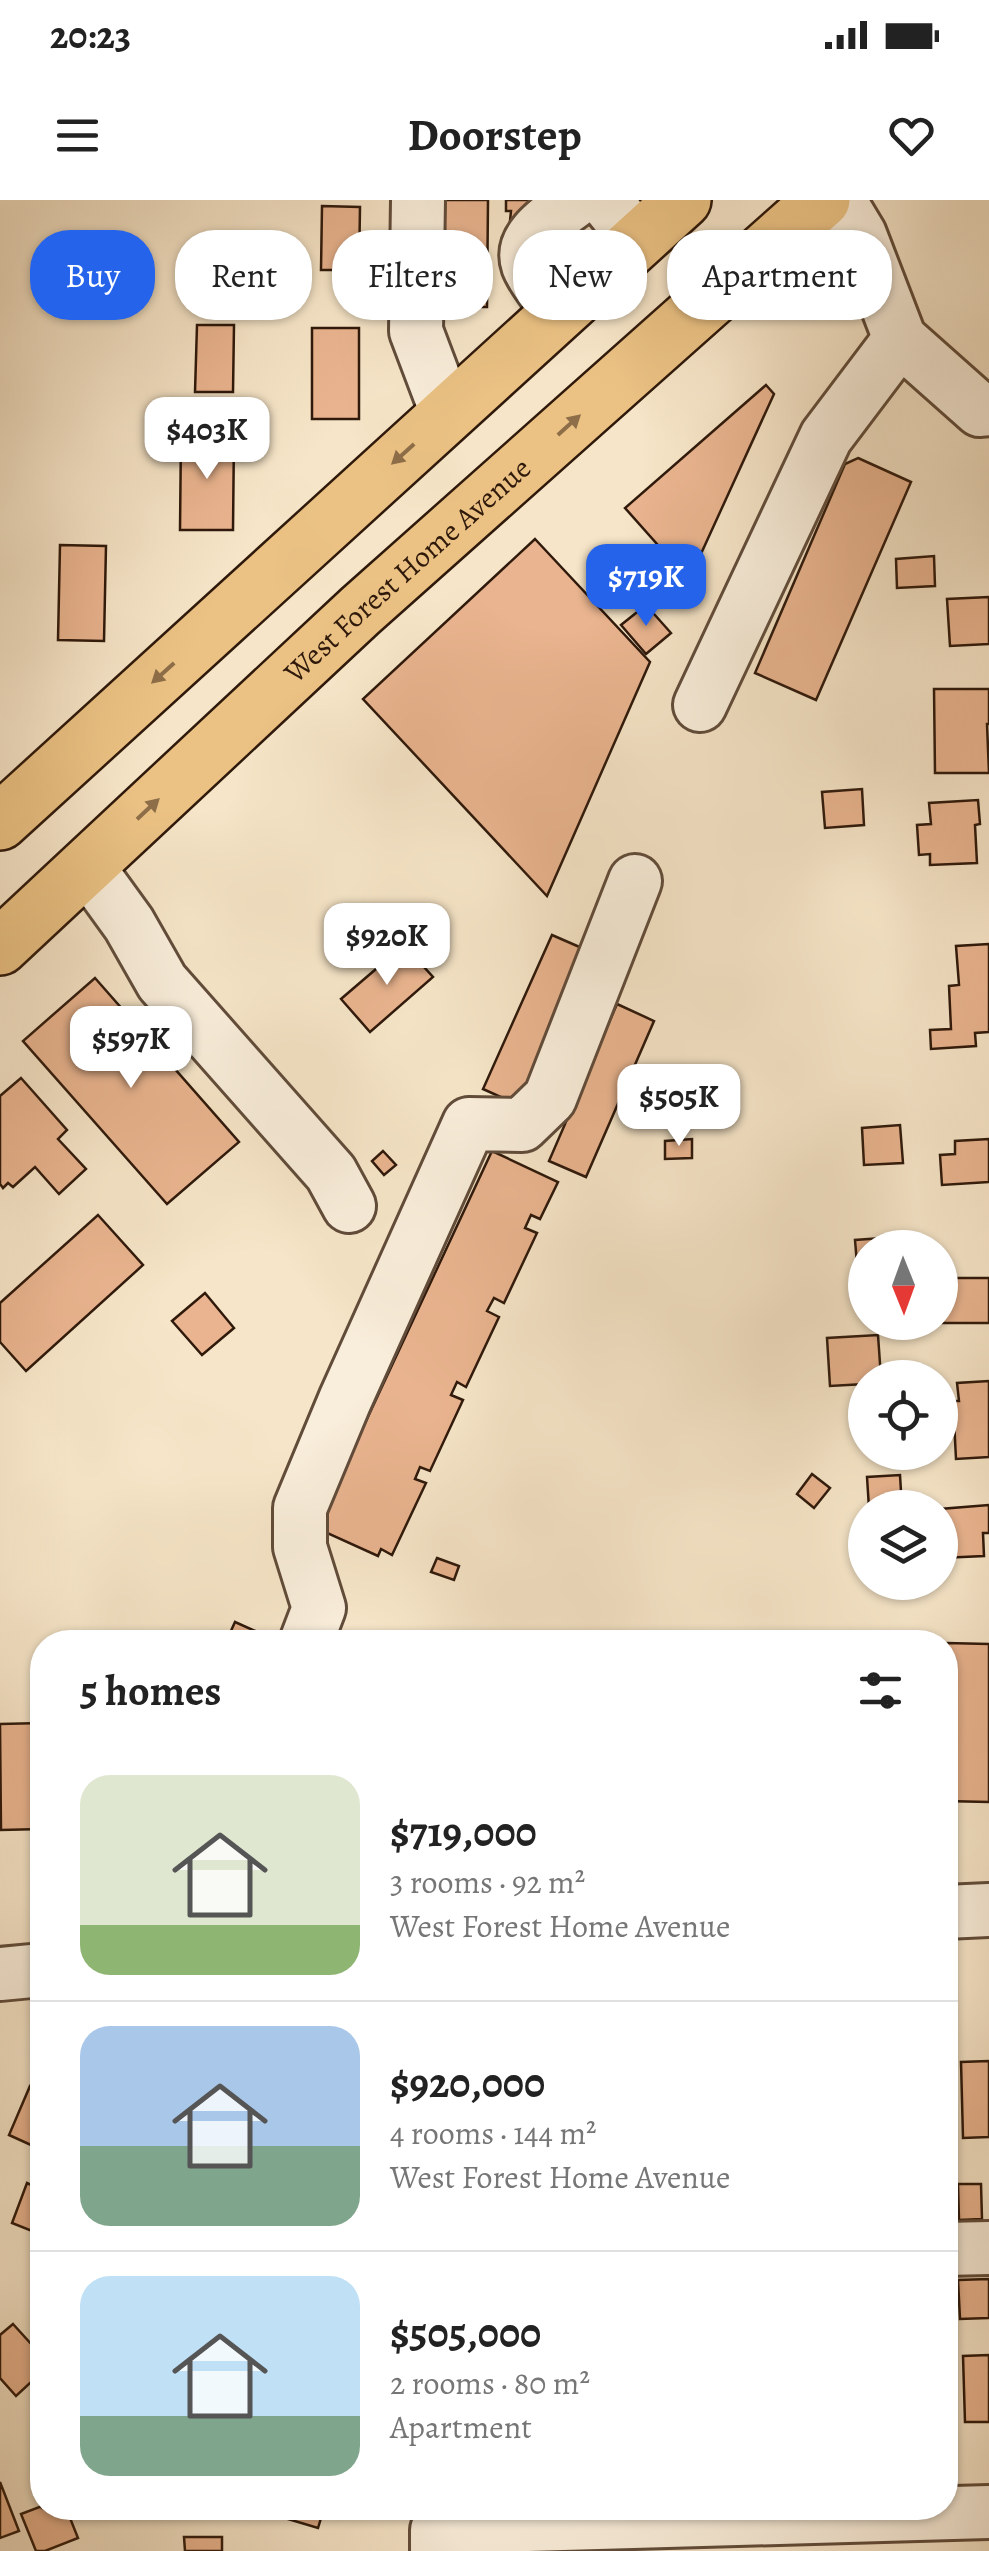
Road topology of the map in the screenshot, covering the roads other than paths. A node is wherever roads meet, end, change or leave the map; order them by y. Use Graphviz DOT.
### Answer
graph roads {
  1 [pos="418,200"];
  2 [pos="576,200"];
  3 [pos="683,200"];
  4 [pos="822,200"];
  5 [pos="839,200"];
  6 [pos="622,220"];
  7 [pos="539,230"];
  8 [pos="550,320"];
  9 [pos="900,339"];
  10 [pos="989,409"];
  11 [pos="447,413"];
  12 [pos="700,705"];
  13 [pos="0,822"];
  14 [pos="87,866"];
  15 [pos="635,881"];
  16 [pos="0,947"];
  17 [pos="348,1206"];
  18 [pos="311,1630"];
  19 [pos="989,1910"];
  20 [pos="958,1911"];
  21 [pos="0,1949"];
  22 [pos="30,1950"];
  23 [pos="30,1971"];
  24 [pos="0,1974"];
  25 [pos="989,2248"];
  26 [pos="958,2249"];
  27 [pos="989,2512"];
  28 [pos="958,2515"];
  29 [pos="914,2520"];
  30 [pos="772,2535"];
  31 [pos="437,2540"];
  1 -- 11 [label="street"];
  2 -- 7 [label="street"];
  3 -- 6 [label="main road"];
  14 -- 4 [label="main road, West Forest Home Avenue, one-way"];
  5 -- 9 [label="street"];
  8 -- 11 [label="main road"];
  9 -- 10 [label="street"];
  9 -- 12 [label="street"];
  11 -- 13 [label="main road, one-way"];
  14 -- 16 [label="main road, West Forest Home Avenue"];
  14 -- 17 [label="street"];
  15 -- 18 [label="street"];
  19 -- 20 [label="street"];
  21 -- 22 [label="street"];
  23 -- 24 [label="street"];
  25 -- 26 [label="street"];
  27 -- 28 [label="street"];
  29 -- 30 [label="street"];
  30 -- 31 [label="street"];
}
